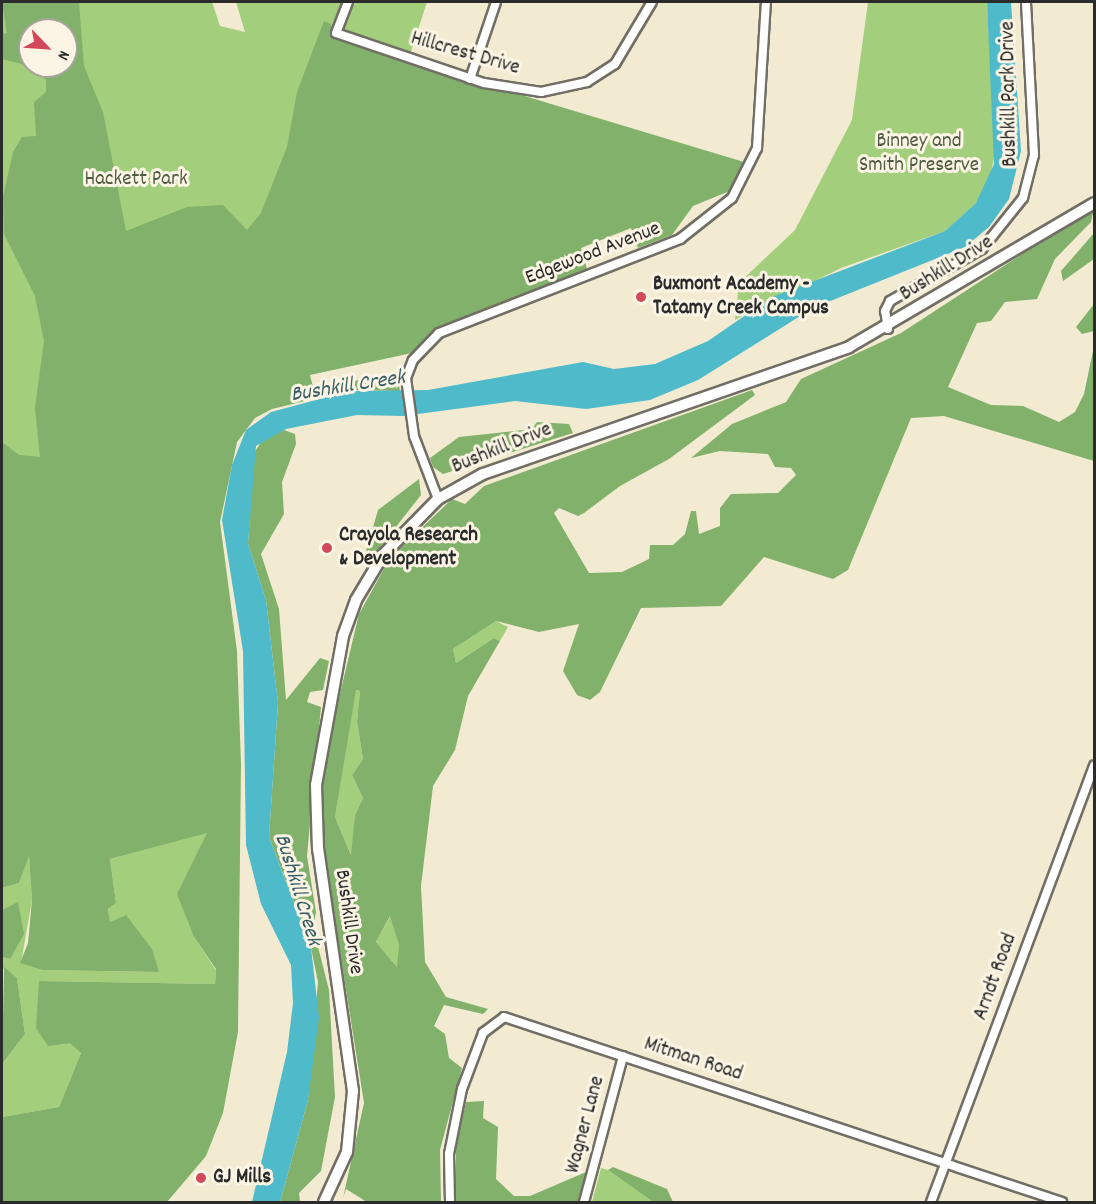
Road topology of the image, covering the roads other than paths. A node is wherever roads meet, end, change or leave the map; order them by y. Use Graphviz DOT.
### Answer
graph roads {
  1 [pos="348,2"];
  2 [pos="496,2"];
  3 [pos="652,2"];
  4 [pos="766,2"];
  5 [pos="1026,2"];
  6 [pos="470,79"];
  7 [pos="1095,203"];
  8 [pos="888,328"];
  9 [pos="438,499"];
  10 [pos="1095,765"];
  11 [pos="623,1056"];
  12 [pos="947,1163"];
  13 [pos="1041,1199"];
  14 [pos="324,1203"];
  15 [pos="450,1203"];
  16 [pos="584,1203"];
  17 [pos="931,1203"];
  18 [pos="1062,1203"];
  1 -- 6 [label="street, Hillcrest Drive"];
  2 -- 6 [label="street"];
  3 -- 6 [label="street, Hillcrest Drive"];
  4 -- 9 [label="street, Edgewood Avenue"];
  5 -- 8 [label="street, Bushkill Park Drive"];
  7 -- 8 [label="main road, Bushkill Drive"];
  8 -- 9 [label="main road, Bushkill Drive"];
  9 -- 14 [label="main road, Bushkill Drive"];
  10 -- 12 [label="street, Arndt Road"];
  11 -- 12 [label="street, Mitman Road"];
  11 -- 15 [label="street, Mitman Road"];
  11 -- 16 [label="street, Wagner Lane"];
  12 -- 13 [label="street, Mitman Road"];
  12 -- 17 [label="street, Arndt Road"];
  13 -- 18 [label="street, Mitman Road"];
}
